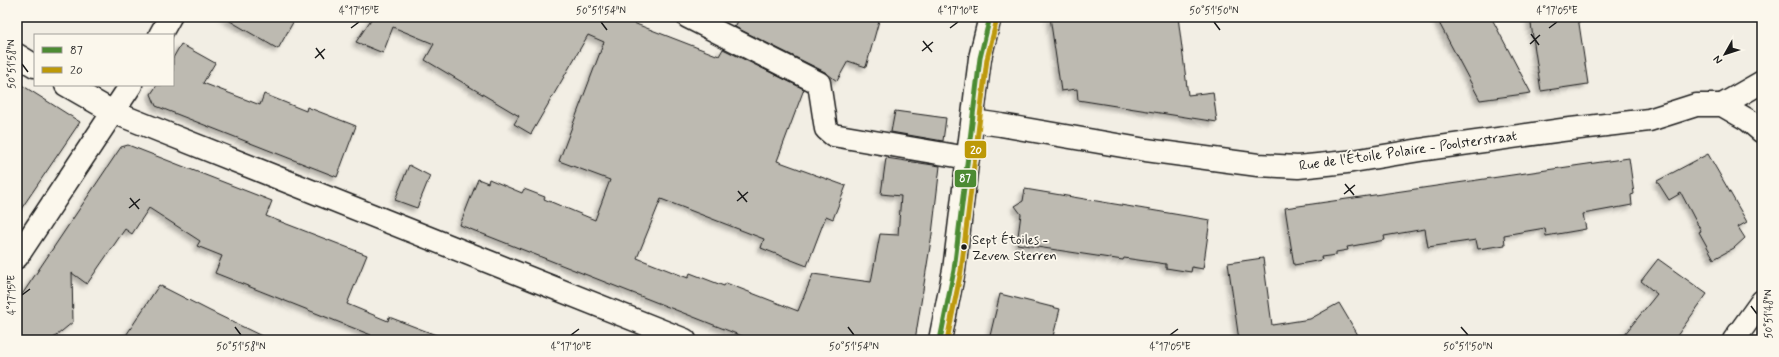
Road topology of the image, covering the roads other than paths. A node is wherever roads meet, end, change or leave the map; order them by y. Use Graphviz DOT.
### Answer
graph roads {
  1 [pos="170,17"];
  2 [pos="688,17"];
  3 [pos="990,17"];
  4 [pos="161,34"];
  5 [pos="17,55"];
  6 [pos="34,65"];
  7 [pos="1762,82"];
  8 [pos="68,86"];
  9 [pos="129,86"];
  10 [pos="1722,105"];
  11 [pos="113,112"];
  12 [pos="973,121"];
  13 [pos="1762,132"];
  14 [pos="968,158"];
  15 [pos="17,257"];
  16 [pos="1762,301"];
  17 [pos="685,340"];
  18 [pos="940,340"];
  19 [pos="1734,340"];
  1 -- 4 [label="street"];
  2 -- 14 [label="street"];
  3 -- 12 [label="street"];
  5 -- 6 [label="street"];
  7 -- 10 [label="street, Rue de l'Étoile Polaire - Poolsterstraat"];
  8 -- 11 [label="street"];
  9 -- 11 [label="street"];
  10 -- 12 [label="street, Rue de l'Étoile Polaire - Poolsterstraat"];
  10 -- 13 [label="street, Rue de l'Étoile Polaire - Poolsterstraat"];
  11 -- 15 [label="street"];
  11 -- 17 [label="street"];
  12 -- 14 [label="street"];
  14 -- 18 [label="street"];
  16 -- 19 [label="street"];
}
